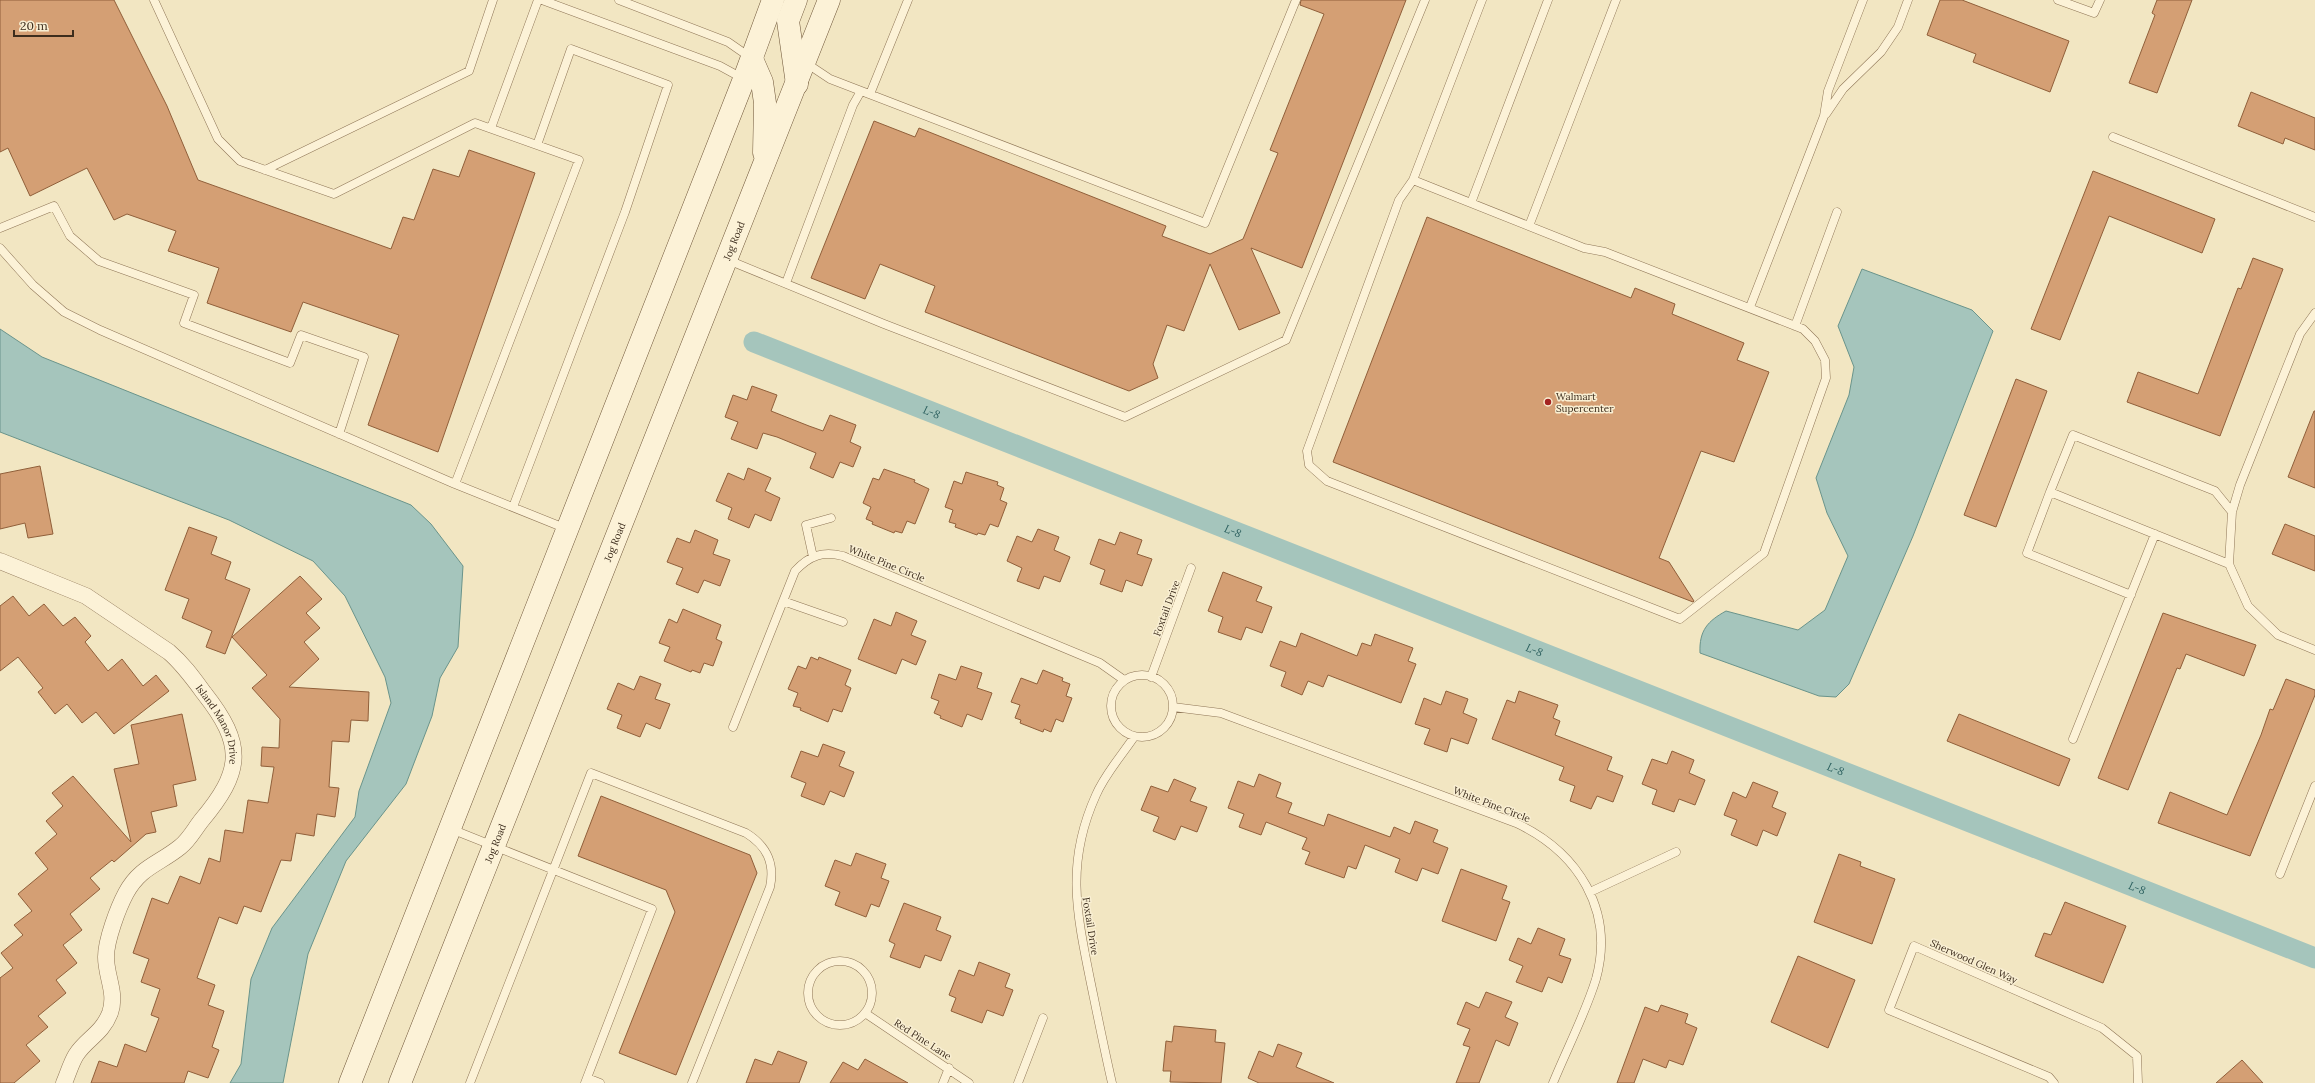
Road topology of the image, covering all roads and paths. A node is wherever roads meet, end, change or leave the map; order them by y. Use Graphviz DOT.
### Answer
graph roads {
  1 [pos="154,0"];
  2 [pos="493,0"];
  3 [pos="538,0"];
  4 [pos="542,0"];
  5 [pos="619,0"];
  6 [pos="773,0"];
  7 [pos="796,0"];
  8 [pos="830,0"];
  9 [pos="908,0"];
  10 [pos="1296,0"];
  11 [pos="1425,0"];
  12 [pos="1482,0"];
  13 [pos="1548,0"];
  14 [pos="1616,0"];
  15 [pos="1863,0"];
  16 [pos="1908,0"];
  17 [pos="2058,0"];
  18 [pos="2100,0"];
  19 [pos="752,59"];
  20 [pos="805,62"];
  21 [pos="744,79"];
  22 [pos="797,84"];
  23 [pos="862,91"];
  24 [pos="870,94"];
  25 [pos="1824,116"];
  26 [pos="491,128"];
  27 [pos="2112,137"];
  28 [pos="537,145"];
  29 [pos="764,166"];
  30 [pos="265,170"];
  31 [pos="1413,180"];
  32 [pos="1471,203"];
  33 [pos="1837,212"];
  34 [pos="2315,217"];
  35 [pos="1529,226"];
  36 [pos="0,228"];
  37 [pos="0,248"];
  38 [pos="727,260"];
  39 [pos="786,283"];
  40 [pos="1750,307"];
  41 [pos="2315,312"];
  42 [pos="1795,326"];
  43 [pos="339,434"];
  44 [pos="455,484"];
  45 [pos="2050,492"];
  46 [pos="513,507"];
  47 [pos="2232,512"];
  48 [pos="831,518"];
  49 [pos="568,529"];
  50 [pos="2155,534"];
  51 [pos="813,556"];
  52 [pos="0,560"];
  53 [pos="2229,564"];
  54 [pos="1191,568"];
  55 [pos="2131,595"];
  56 [pos="783,601"];
  57 [pos="843,622"];
  58 [pos="2315,650"];
  59 [pos="1151,677"];
  60 [pos="1124,680"];
  61 [pos="1173,707"];
  62 [pos="733,727"];
  63 [pos="1134,737"];
  64 [pos="2073,739"];
  65 [pos="2315,786"];
  66 [pos="450,829"];
  67 [pos="494,846"];
  68 [pos="1676,852"];
  69 [pos="553,870"];
  70 [pos="2280,874"];
  71 [pos="1590,892"];
  72 [pos="865,1013"];
  73 [pos="1043,1018"];
  74 [pos="949,1068"];
  75 [pos="586,1080"];
  76 [pos="64,1083"];
  77 [pos="350,1083"];
  78 [pos="400,1083"];
  79 [pos="470,1083"];
  80 [pos="600,1083"];
  81 [pos="692,1083"];
  82 [pos="943,1083"];
  83 [pos="969,1083"];
  84 [pos="1018,1083"];
  85 [pos="1112,1083"];
  86 [pos="1553,1083"];
  87 [pos="2054,1083"];
  88 [pos="2138,1083"];
  1 -- 30 [label="lane"];
  2 -- 30 [label="lane"];
  3 -- 26 [label="lane"];
  4 -- 21 [label="lane"];
  5 -- 19 [label="lane"];
  6 -- 19 [label="main road"];
  7 -- 22 [label="main road"];
  8 -- 20 [label="main road, Jog Road"];
  9 -- 24 [label="lane"];
  10 -- 24 [label="lane"];
  11 -- 39 [label="lane"];
  12 -- 31 [label="lane"];
  13 -- 32 [label="lane"];
  14 -- 35 [label="lane"];
  15 -- 25 [label="lane"];
  16 -- 25 [label="lane"];
  17 -- 18 [label="lane"];
  19 -- 21 [label="main road"];
  19 -- 29 [label="main road"];
  20 -- 22 [label="main road, Jog Road"];
  20 -- 23 [label="lane"];
  21 -- 49 [label="main road"];
  22 -- 29 [label="main road, Jog Road"];
  23 -- 24 [label="lane"];
  23 -- 39 [label="lane"];
  25 -- 40 [label="lane"];
  26 -- 28 [label="lane"];
  26 -- 30 [label="lane"];
  27 -- 34 [label="lane"];
  28 -- 44 [label="lane"];
  28 -- 46 [label="lane"];
  29 -- 38 [label="main road, Jog Road"];
  31 -- 32 [label="lane"];
  31 -- 42 [label="lane"];
  32 -- 35 [label="lane"];
  33 -- 42 [label="lane"];
  35 -- 40 [label="lane"];
  36 -- 43 [label="lane"];
  37 -- 43 [label="lane"];
  38 -- 39 [label="lane"];
  38 -- 67 [label="main road, Jog Road"];
  40 -- 42 [label="lane"];
  41 -- 47 [label="lane"];
  43 -- 44 [label="lane"];
  44 -- 46 [label="lane"];
  45 -- 47 [label="lane"];
  45 -- 50 [label="lane"];
  45 -- 55 [label="lane"];
  46 -- 49 [label="lane"];
  47 -- 53 [label="lane"];
  48 -- 51 [label="lane"];
  49 -- 66 [label="main road"];
  50 -- 53 [label="lane"];
  50 -- 55 [label="lane"];
  51 -- 56 [label="lane, White Pine Circle"];
  51 -- 60 [label="lane, White Pine Circle"];
  52 -- 76 [label="street, Island Manor Drive"];
  53 -- 58 [label="lane"];
  54 -- 59 [label="lane, Foxtail Drive"];
  55 -- 64 [label="lane"];
  56 -- 57 [label="lane"];
  56 -- 62 [label="lane, White Pine Circle"];
  59 -- 60 [label="lane"];
  59 -- 61 [label="lane"];
  60 -- 63 [label="lane"];
  61 -- 63 [label="lane"];
  61 -- 71 [label="lane, White Pine Circle"];
  63 -- 85 [label="lane, Foxtail Drive"];
  65 -- 70 [label="lane"];
  66 -- 67 [label="lane"];
  66 -- 77 [label="main road"];
  67 -- 69 [label="lane"];
  67 -- 78 [label="main road, Jog Road"];
  68 -- 71 [label="lane"];
  69 -- 75 [label="lane"];
  69 -- 79 [label="lane"];
  69 -- 81 [label="lane"];
  71 -- 86 [label="lane, White Pine Circle"];
  72 -- 72 [label="lane"];
  72 -- 74 [label="lane, Red Pine Lane"];
  73 -- 84 [label="lane"];
  74 -- 82 [label="lane"];
  74 -- 83 [label="lane, Red Pine Lane"];
  75 -- 80 [label="lane"];
  87 -- 88 [label="lane, Sherwood Glen Way"];
}
